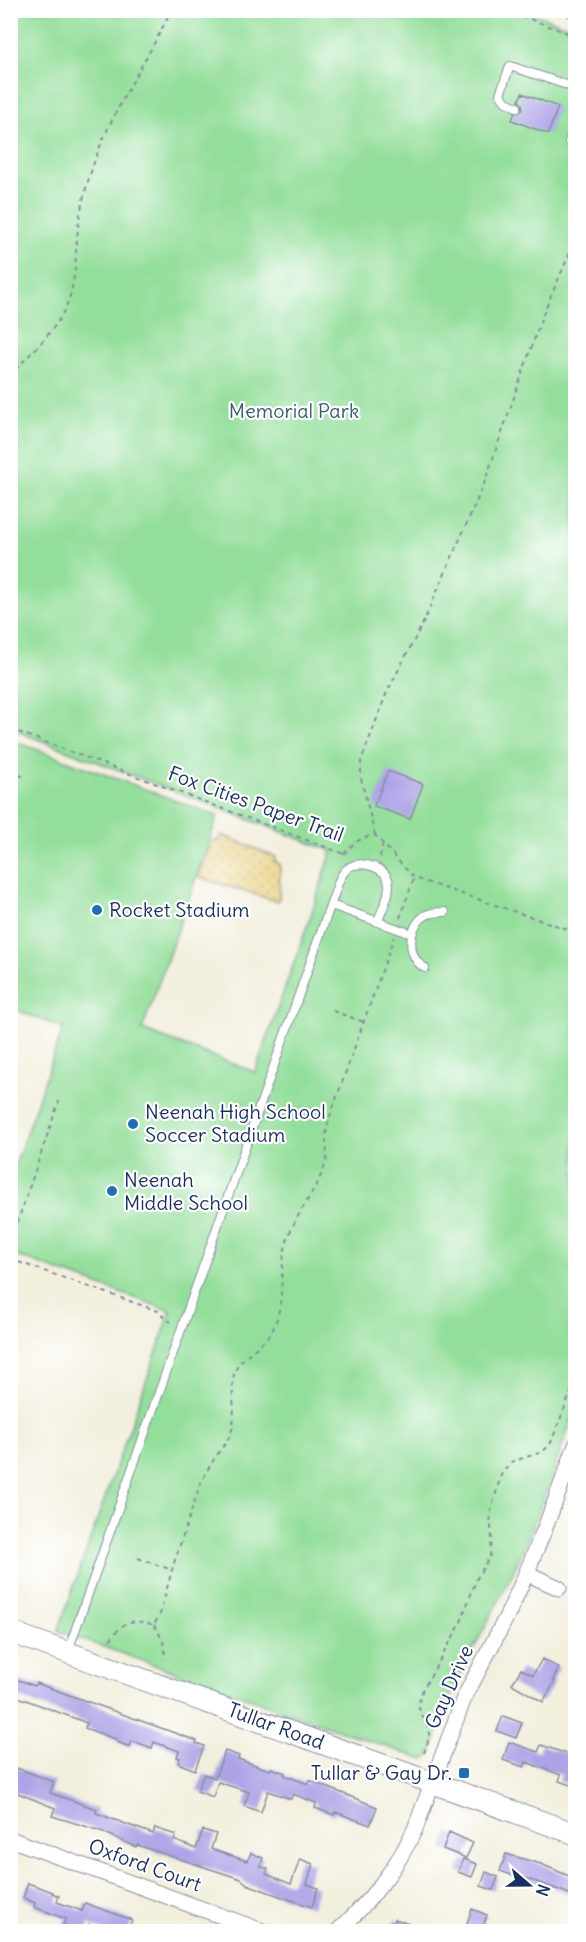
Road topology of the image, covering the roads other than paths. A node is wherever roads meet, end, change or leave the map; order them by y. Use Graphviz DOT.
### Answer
graph roads {
  1 [pos="576,88"];
  2 [pos="517,107"];
  3 [pos="576,125"];
  4 [pos="569,142"];
  5 [pos="331,905"];
  6 [pos="445,912"];
  7 [pos="378,921"];
  8 [pos="412,934"];
  9 [pos="424,968"];
  10 [pos="576,1445"];
  11 [pos="526,1573"];
  12 [pos="559,1588"];
  13 [pos="10,1632"];
  14 [pos="67,1652"];
  15 [pos="432,1782"];
  16 [pos="576,1834"];
  17 [pos="10,1839"];
  18 [pos="265,1932"];
  19 [pos="337,1932"];
  1 -- 2 [label="lane"];
  3 -- 4 [label="lane"];
  5 -- 7 [label="lane"];
  5 -- 7 [label="lane"];
  5 -- 14 [label="lane"];
  6 -- 8 [label="lane"];
  7 -- 8 [label="lane"];
  8 -- 9 [label="lane"];
  10 -- 11 [label="street, Gay Drive"];
  11 -- 12 [label="street"];
  11 -- 15 [label="street, Gay Drive"];
  13 -- 14 [label="main road, Tullar Road"];
  14 -- 15 [label="main road, Tullar Road"];
  15 -- 16 [label="main road, Tullar Road"];
  15 -- 19 [label="street, Gay Drive"];
  17 -- 18 [label="street, Oxford Court"];
}
